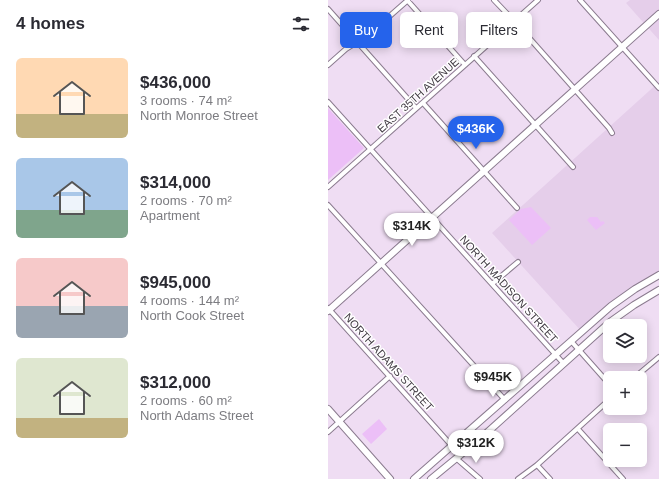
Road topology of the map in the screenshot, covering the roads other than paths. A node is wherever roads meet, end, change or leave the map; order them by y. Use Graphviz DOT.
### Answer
graph roads {
  1 [pos="407,0"];
  2 [pos="494,0"];
  3 [pos="538,0"];
  4 [pos="580,0"];
  5 [pos="328,9"];
  6 [pos="505,12"];
  7 [pos="524,12"];
  8 [pos="392,14"];
  9 [pos="659,14"];
  10 [pos="340,23"];
  11 [pos="532,41"];
  12 [pos="622,47"];
  13 [pos="348,48"];
  14 [pos="362,48"];
  15 [pos="483,48"];
  16 [pos="474,56"];
  17 [pos="328,65"];
  18 [pos="465,65"];
  19 [pos="659,88"];
  20 [pos="575,89"];
  21 [pos="328,102"];
  22 [pos="422,103"];
  23 [pos="416,108"];
  24 [pos="535,125"];
  25 [pos="612,133"];
  26 [pos="371,149"];
  27 [pos="573,167"];
  28 [pos="484,171"];
  29 [pos="328,187"];
  30 [pos="328,205"];
  31 [pos="517,208"];
  32 [pos="432,217"];
  33 [pos="518,262"];
  34 [pos="381,263"];
  35 [pos="659,275"];
  36 [pos="492,284"];
  37 [pos="659,290"];
  38 [pos="328,309"];
  39 [pos="571,341"];
  40 [pos="579,350"];
  41 [pos="556,355"];
  42 [pos="659,358"];
  43 [pos="564,364"];
  44 [pos="643,371"];
  45 [pos="390,376"];
  46 [pos="603,377"];
  47 [pos="505,400"];
  48 [pos="603,406"];
  49 [pos="328,409"];
  50 [pos="340,422"];
  51 [pos="578,429"];
  52 [pos="328,432"];
  53 [pos="452,446"];
  54 [pos="459,460"];
  55 [pos="537,465"];
  56 [pos="390,479"];
  57 [pos="414,479"];
  58 [pos="431,479"];
  59 [pos="480,479"];
  60 [pos="518,479"];
  61 [pos="550,479"];
  62 [pos="623,479"];
  1 -- 8 [label="street"];
  1 -- 18 [label="street"];
  2 -- 6 [label="street"];
  3 -- 7 [label="street, EAST 35TH AVENUE"];
  4 -- 12 [label="street"];
  5 -- 10 [label="street"];
  9 -- 12 [label="main road"];
  11 -- 20 [label="street"];
  12 -- 19 [label="street"];
  12 -- 20 [label="main road"];
  13 -- 17 [label="street"];
  14 -- 23 [label="street"];
  15 -- 16 [label="street, EAST 35TH AVENUE"];
  16 -- 18 [label="street, EAST 35TH AVENUE"];
  16 -- 24 [label="street"];
  18 -- 22 [label="street, EAST 35TH AVENUE"];
  20 -- 24 [label="main road"];
  20 -- 25 [label="street"];
  21 -- 26 [label="street, NORTH MADISON STREET"];
  22 -- 23 [label="street, EAST 35TH AVENUE"];
  22 -- 28 [label="street"];
  23 -- 26 [label="street, EAST 35TH AVENUE"];
  24 -- 27 [label="street"];
  24 -- 28 [label="main road"];
  26 -- 29 [label="street, EAST 35TH AVENUE"];
  26 -- 32 [label="street, NORTH MADISON STREET"];
  28 -- 31 [label="street"];
  28 -- 32 [label="main road"];
  30 -- 34 [label="street"];
  32 -- 34 [label="main road"];
  32 -- 36 [label="street, NORTH MADISON STREET"];
  33 -- 36 [label="street"];
  34 -- 38 [label="main road"];
  34 -- 47 [label="street"];
  35 -- 39 [label="main road"];
  36 -- 41 [label="street, NORTH MADISON STREET"];
  37 -- 40 [label="main road"];
  38 -- 45 [label="street, NORTH ADAMS STREET"];
  39 -- 40 [label="street, NORTH MADISON STREET"];
  39 -- 41 [label="main road"];
  40 -- 43 [label="main road"];
  40 -- 46 [label="street, NORTH MADISON STREET"];
  41 -- 43 [label="street, NORTH MADISON STREET"];
  41 -- 47 [label="main road"];
  42 -- 44 [label="street"];
  43 -- 54 [label="main road"];
  45 -- 50 [label="street"];
  45 -- 53 [label="street, NORTH ADAMS STREET"];
  47 -- 53 [label="main road"];
  48 -- 51 [label="street"];
  49 -- 50 [label="main road"];
  50 -- 52 [label="street"];
  50 -- 56 [label="main road"];
  51 -- 55 [label="street"];
  51 -- 62 [label="street"];
  53 -- 57 [label="main road"];
  54 -- 58 [label="main road"];
  54 -- 59 [label="street"];
  55 -- 60 [label="street"];
  55 -- 61 [label="street"];
}
